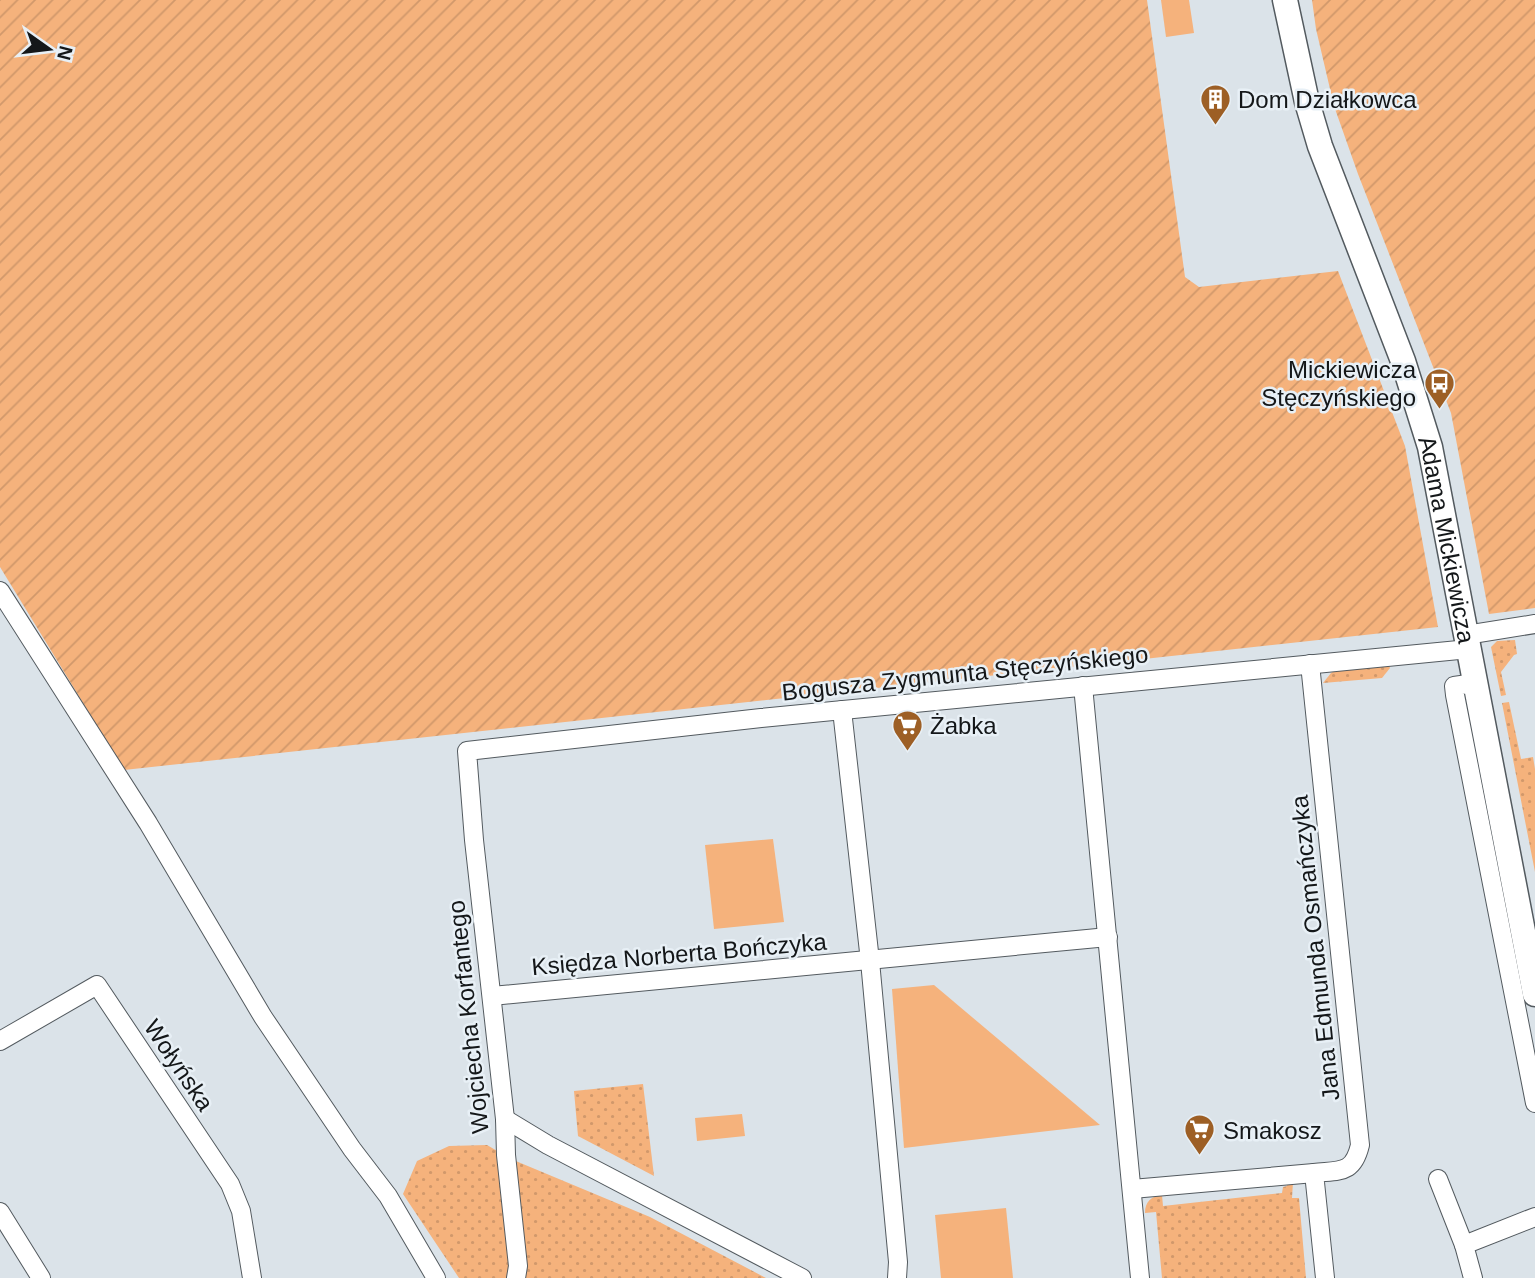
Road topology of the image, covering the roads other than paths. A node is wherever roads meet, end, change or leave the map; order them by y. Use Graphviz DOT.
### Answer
graph roads {
  1 [pos="1285,0"];
  2 [pos="0,592"];
  3 [pos="1535,624"];
  4 [pos="1467,642"];
  5 [pos="1310,664"];
  6 [pos="1475,683"];
  7 [pos="1083,686"];
  8 [pos="842,710"];
  9 [pos="467,751"];
  10 [pos="1108,937"];
  11 [pos="870,961"];
  12 [pos="1535,993"];
  13 [pos="492,996"];
  14 [pos="0,1041"];
  15 [pos="1535,1101"];
  16 [pos="505,1119"];
  17 [pos="1314,1173"];
  18 [pos="1438,1179"];
  19 [pos="1132,1187"];
  20 [pos="0,1212"];
  21 [pos="1535,1217"];
  22 [pos="1464,1245"];
  23 [pos="41,1278"];
  24 [pos="252,1278"];
  25 [pos="436,1278"];
  26 [pos="516,1278"];
  27 [pos="802,1278"];
  28 [pos="897,1278"];
  29 [pos="1140,1278"];
  30 [pos="1325,1278"];
  31 [pos="1473,1278"];
  1 -- 4 [label="street, Adama Mickiewicza"];
  2 -- 25 [label="street"];
  3 -- 4 [label="street, Bogusza Zygmunta Stęczyńskiego"];
  4 -- 5 [label="street, Bogusza Zygmunta Stęczyńskiego"];
  4 -- 6 [label="street, Adama Mickiewicza"];
  5 -- 7 [label="street, Bogusza Zygmunta Stęczyńskiego"];
  5 -- 17 [label="street, Jana Edmunda Osmańczyka"];
  6 -- 12 [label="street, Adama Mickiewicza"];
  6 -- 15 [label="street"];
  7 -- 8 [label="street, Bogusza Zygmunta Stęczyńskiego"];
  7 -- 10 [label="street"];
  8 -- 9 [label="street, Bogusza Zygmunta Stęczyńskiego"];
  8 -- 11 [label="street"];
  9 -- 13 [label="street, Wojciecha Korfantego"];
  10 -- 11 [label="street, Księdza Norberta Bończyka"];
  10 -- 19 [label="street"];
  11 -- 13 [label="street, Księdza Norberta Bończyka"];
  11 -- 28 [label="street"];
  13 -- 16 [label="street, Wojciecha Korfantego"];
  14 -- 24 [label="street, Wołyńska"];
  16 -- 26 [label="street, Wojciecha Korfantego"];
  16 -- 27 [label="street"];
  17 -- 19 [label="street"];
  17 -- 30 [label="street"];
  18 -- 22 [label="street"];
  19 -- 29 [label="street"];
  20 -- 23 [label="street"];
  21 -- 22 [label="street"];
  22 -- 31 [label="street"];
}
